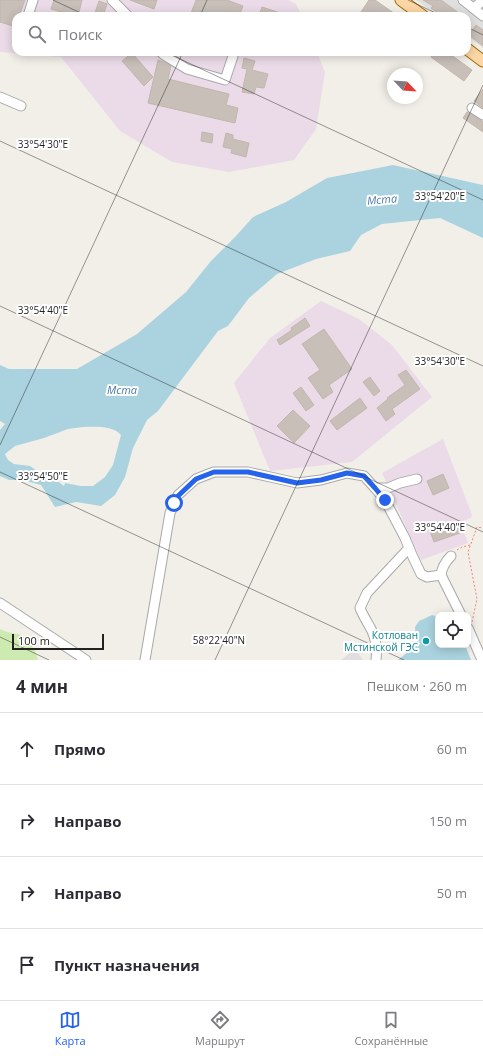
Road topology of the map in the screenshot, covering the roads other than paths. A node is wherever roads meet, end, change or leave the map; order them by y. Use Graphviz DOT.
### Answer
graph roads {
  1 [pos="33,0"];
  2 [pos="112,0"];
  3 [pos="401,0"];
  4 [pos="463,0"];
  5 [pos="483,1"];
  6 [pos="473,8"];
  7 [pos="29,12"];
  8 [pos="124,12"];
  9 [pos="418,12"];
  10 [pos="483,16"];
  11 [pos="471,52"];
  12 [pos="166,56"];
  13 [pos="233,56"];
  14 [pos="483,61"];
  15 [pos="0,97"];
  16 [pos="21,106"];
  17 [pos="472,108"];
  18 [pos="483,115"];
  19 [pos="417,479"];
  20 [pos="375,488"];
  21 [pos="409,548"];
  22 [pos="451,556"];
  23 [pos="441,575"];
  24 [pos="0,603"];
  25 [pos="460,612"];
  26 [pos="471,635"];
  27 [pos="86,660"];
  28 [pos="145,660"];
  29 [pos="376,660"];
  30 [pos="482,660"];
  1 -- 7 [label="street"];
  2 -- 8 [label="street"];
  3 -- 9 [label="main road"];
  4 -- 6 [label="street"];
  5 -- 6 [label="street"];
  6 -- 10 [label="street"];
  11 -- 14 [label="main road"];
  12 -- 13 [label="street"];
  15 -- 16 [label="street"];
  17 -- 18 [label="street"];
  19 -- 20 [label="street"];
  20 -- 21 [label="street"];
  20 -- 28 [label="street"];
  21 -- 23 [label="street"];
  21 -- 29 [label="street"];
  22 -- 23 [label="street"];
  23 -- 25 [label="street"];
  24 -- 27 [label="street"];
  26 -- 30 [label="street"];
}
